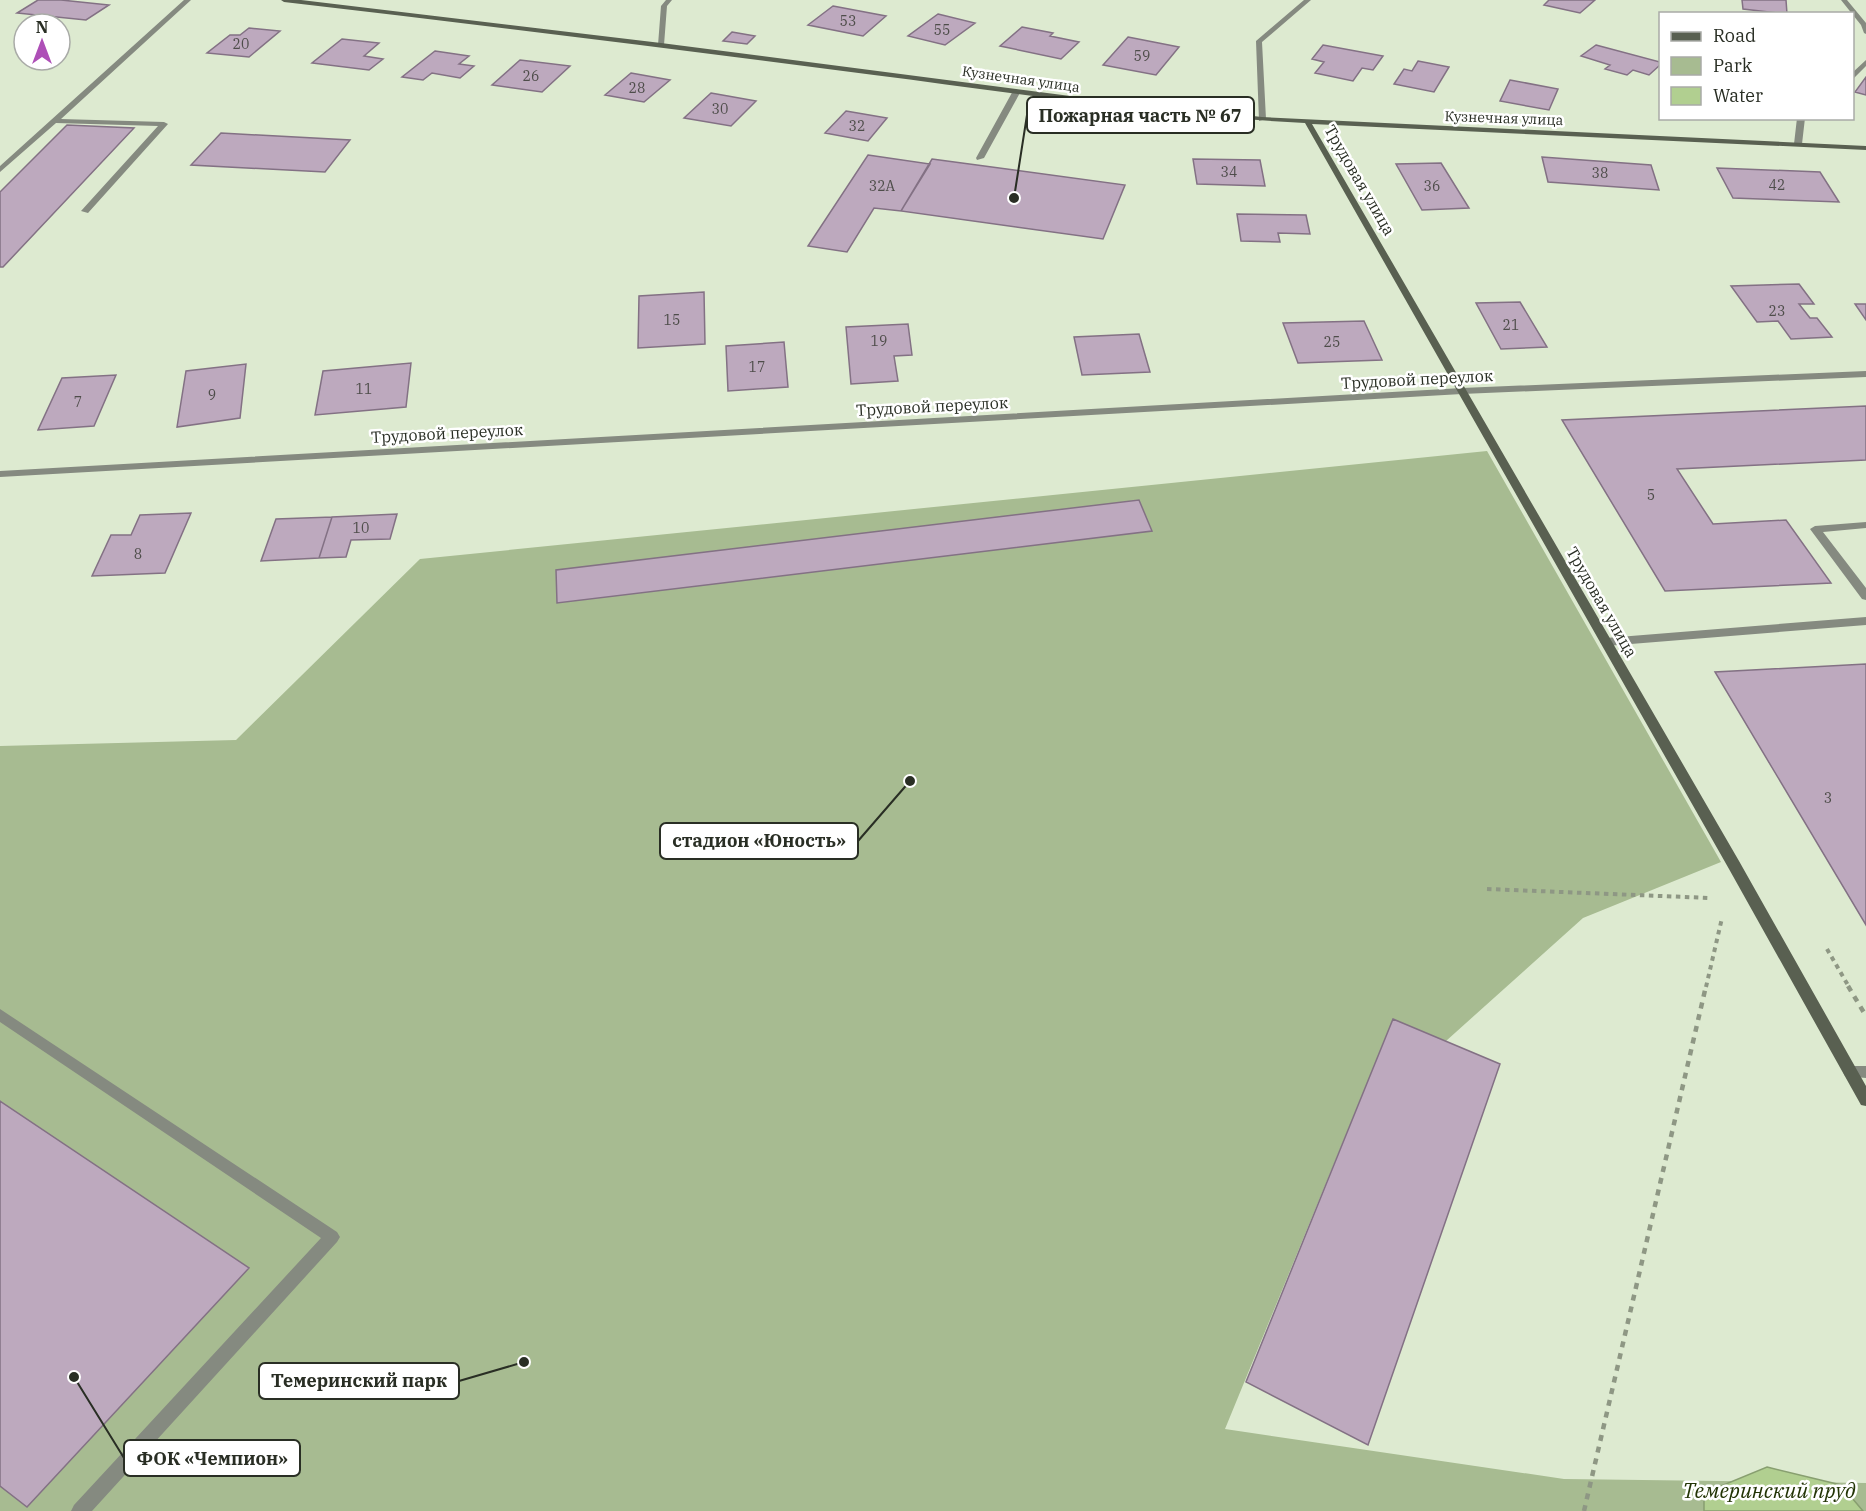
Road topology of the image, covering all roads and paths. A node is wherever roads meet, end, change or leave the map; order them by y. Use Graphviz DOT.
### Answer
graph roads {
  1 [pos="188,0"];
  2 [pos="284,0"];
  3 [pos="669,0"];
  4 [pos="1308,0"];
  5 [pos="1844,0"];
  6 [pos="1854,12"];
  7 [pos="1854,12"];
  8 [pos="1866,32"];
  9 [pos="661,45"];
  10 [pos="1866,62"];
  11 [pos="1854,76"];
  12 [pos="1017,91"];
  13 [pos="1262,119"];
  14 [pos="1800,120"];
  15 [pos="53,121"];
  16 [pos="1307,121"];
  17 [pos="1798,144"];
  18 [pos="1866,147"];
  19 [pos="980,158"];
  20 [pos="0,170"];
  21 [pos="85,211"];
  22 [pos="1866,374"];
  23 [pos="1462,391"];
  24 [pos="0,474"];
  25 [pos="1866,525"];
  26 [pos="1866,596"];
  27 [pos="1866,621"];
  28 [pos="1606,642"];
  29 [pos="1734,865"];
  30 [pos="1487,889"];
  31 [pos="1726,899"];
  32 [pos="0,1015"];
  33 [pos="1850,1072"];
  34 [pos="1866,1072"];
  35 [pos="1866,1100"];
  36 [pos="80,1511"];
  37 [pos="1584,1511"];
  1 -- 15 [label="street"];
  2 -- 9 [label="street, Кузнечная улица"];
  3 -- 9 [label="street"];
  4 -- 13 [label="street"];
  5 -- 6 [label="street"];
  7 -- 8 [label="street"];
  9 -- 12 [label="street, Кузнечная улица"];
  10 -- 11 [label="street"];
  12 -- 13 [label="street, Кузнечная улица"];
  12 -- 19 [label="street"];
  13 -- 16 [label="street, Кузнечная улица"];
  14 -- 17 [label="street"];
  15 -- 20 [label="street"];
  15 -- 21 [label="street"];
  16 -- 17 [label="street, Кузнечная улица"];
  16 -- 23 [label="street, Трудовая улица"];
  17 -- 18 [label="street, Кузнечная улица"];
  22 -- 23 [label="street, Трудовой переулок"];
  23 -- 24 [label="street, Трудовой переулок"];
  23 -- 28 [label="street, Трудовая улица"];
  25 -- 26 [label="street"];
  27 -- 28 [label="street"];
  28 -- 29 [label="street, Трудовая улица"];
  29 -- 31 [label="path"];
  29 -- 33 [label="street, Трудовая улица"];
  30 -- 31 [label="path"];
  31 -- 37 [label="path"];
  32 -- 36 [label="street"];
  33 -- 34 [label="street"];
  33 -- 35 [label="street, Трудовая улица"];
}
